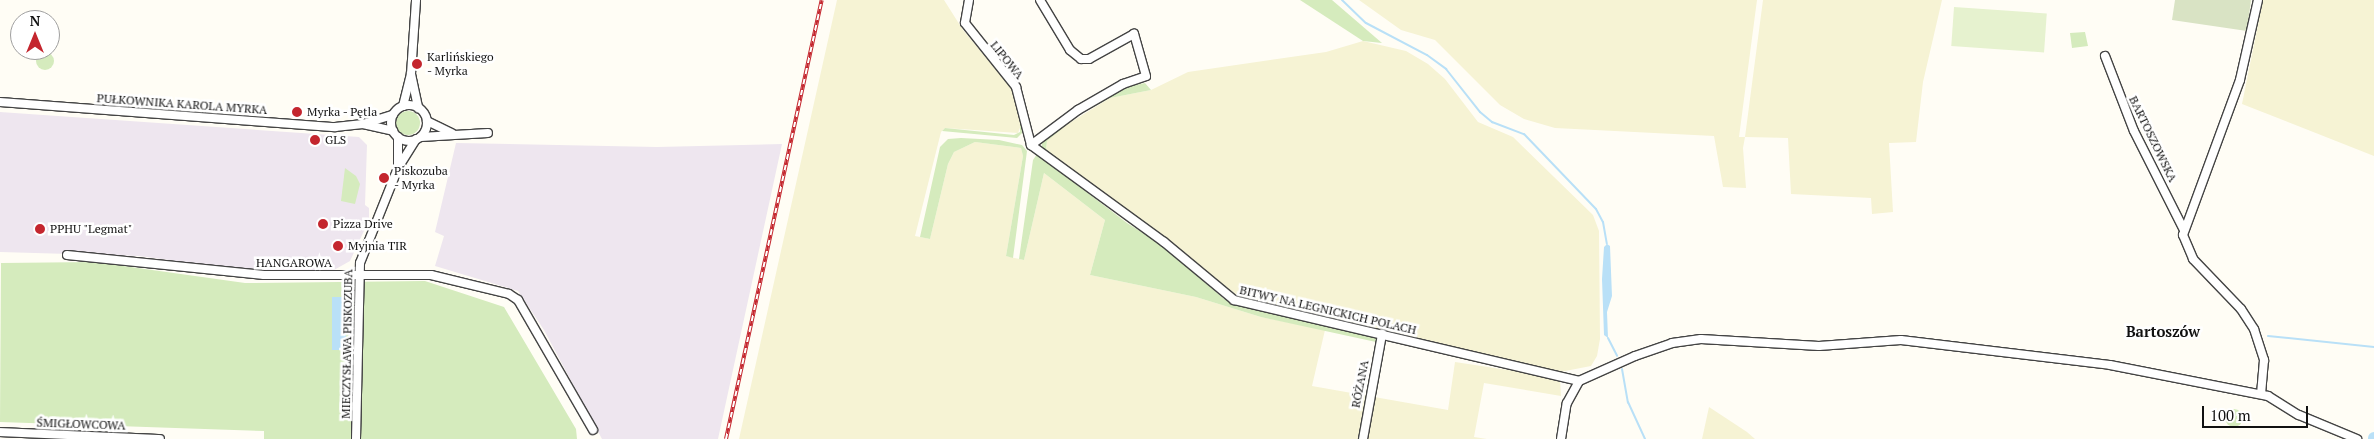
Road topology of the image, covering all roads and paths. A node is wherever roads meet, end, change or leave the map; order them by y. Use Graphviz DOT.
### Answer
graph roads {
  1 [pos="416,0"];
  2 [pos="969,0"];
  3 [pos="1040,0"];
  4 [pos="2258,0"];
  5 [pos="2105,56"];
  6 [pos="411,74"];
  7 [pos="0,102"];
  8 [pos="403,106"];
  9 [pos="418,108"];
  10 [pos="393,115"];
  11 [pos="427,121"];
  12 [pos="363,124"];
  13 [pos="452,133"];
  14 [pos="488,133"];
  15 [pos="396,134"];
  16 [pos="418,138"];
  17 [pos="1031,145"];
  18 [pos="398,168"];
  19 [pos="2184,230"];
  20 [pos="67,255"];
  21 [pos="360,274"];
  22 [pos="1382,334"];
  23 [pos="1579,381"];
  24 [pos="2261,394"];
  25 [pos="593,430"];
  26 [pos="0,432"];
  27 [pos="160,439"];
  28 [pos="356,439"];
  29 [pos="1363,439"];
  30 [pos="1561,439"];
  31 [pos="2357,439"];
  1 -- 6 [label="street"];
  2 -- 17 [label="street, LIPOWA"];
  3 -- 17 [label="street"];
  4 -- 19 [label="street"];
  5 -- 19 [label="street, BARTOSZOWSKA"];
  6 -- 8 [label="street"];
  6 -- 9 [label="street"];
  7 -- 12 [label="street, PUŁKOWNIKA KAROLA MYRKA"];
  8 -- 9 [label="street"];
  8 -- 10 [label="street"];
  9 -- 11 [label="street"];
  10 -- 12 [label="street, PUŁKOWNIKA KAROLA MYRKA"];
  10 -- 15 [label="street"];
  11 -- 13 [label="street"];
  11 -- 16 [label="street"];
  12 -- 15 [label="street, PUŁKOWNIKA KAROLA MYRKA"];
  13 -- 14 [label="street"];
  13 -- 16 [label="street"];
  15 -- 16 [label="street"];
  15 -- 18 [label="street, MIECZYSŁAWA PISKOZUBA"];
  16 -- 18 [label="street, MIECZYSŁAWA PISKOZUBA"];
  17 -- 22 [label="street, BITWY NA LEGNICKICH POLACH"];
  18 -- 21 [label="street, MIECZYSŁAWA PISKOZUBA"];
  19 -- 24 [label="street, BARTOSZOWSKA"];
  20 -- 21 [label="street, HANGAROWA"];
  21 -- 25 [label="street, HANGAROWA"];
  21 -- 28 [label="street, MIECZYSŁAWA PISKOZUBA"];
  22 -- 23 [label="street, BITWY NA LEGNICKICH POLACH"];
  22 -- 29 [label="street, RÓŻANA"];
  23 -- 24 [label="street"];
  23 -- 30 [label="street"];
  24 -- 31 [label="street"];
  26 -- 27 [label="street, ŚMIGŁOWCOWA"];
}
